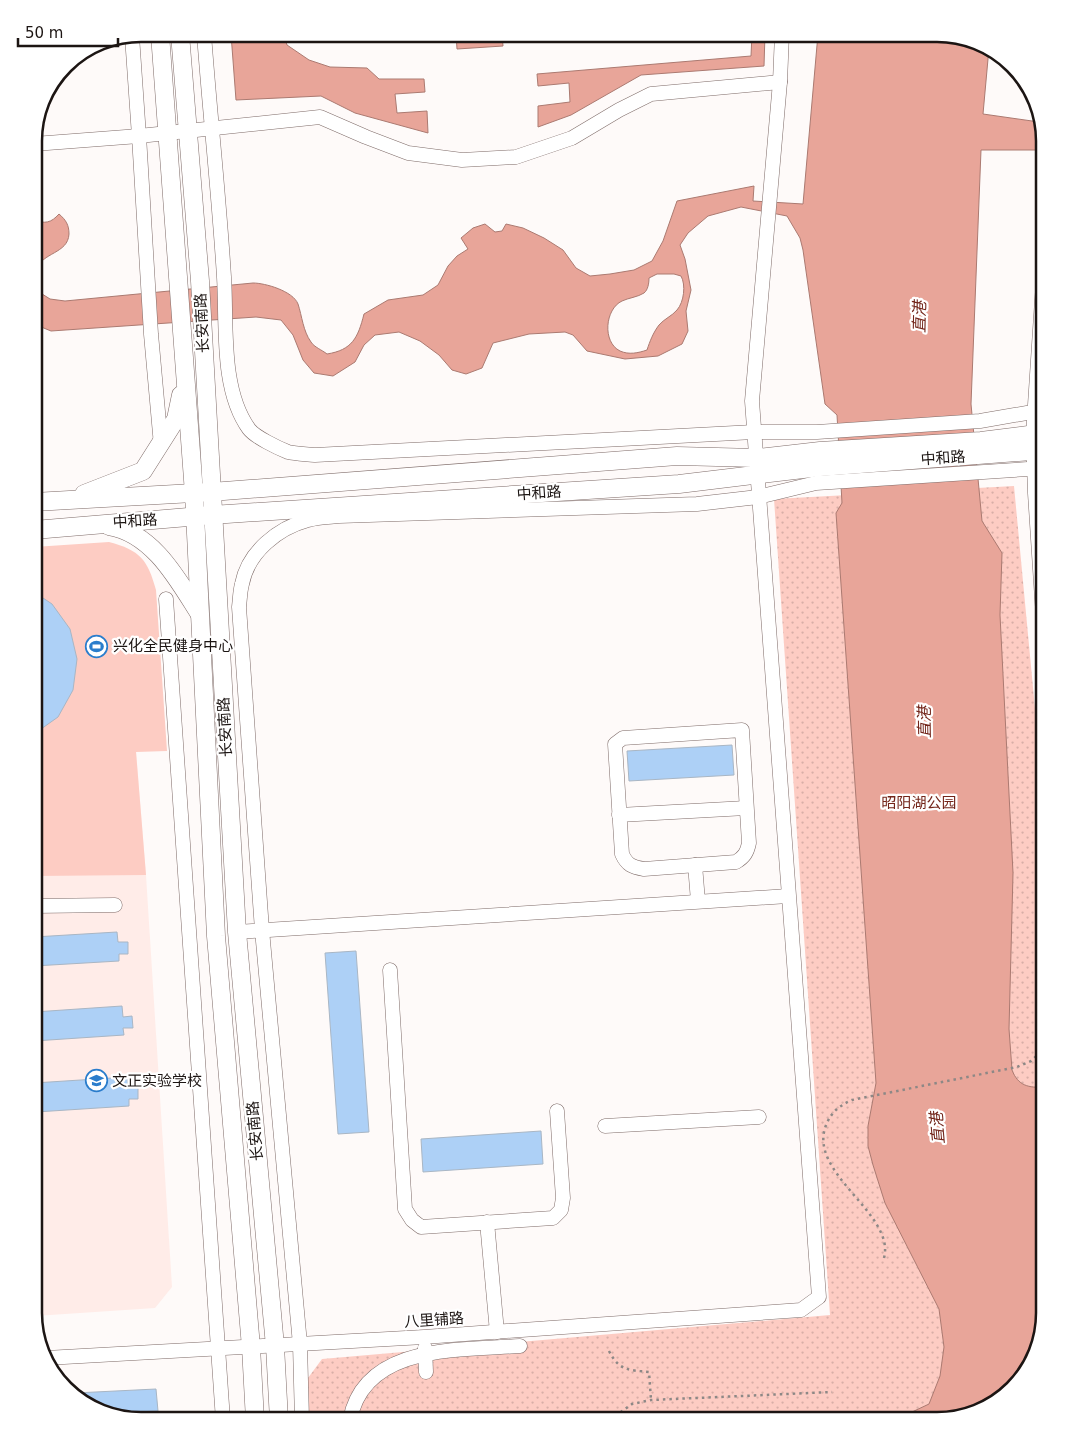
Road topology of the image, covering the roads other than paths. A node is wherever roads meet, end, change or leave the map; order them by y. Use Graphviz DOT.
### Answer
graph roads {
  1 [pos="160,42"];
  2 [pos="181,42"];
  3 [pos="205,42"];
  4 [pos="132,43"];
  5 [pos="782,43"];
  6 [pos="780,82"];
  7 [pos="211,128"];
  8 [pos="187,130"];
  9 [pos="166,133"];
  10 [pos="139,136"];
  11 [pos="43,143"];
  12 [pos="186,373"];
  13 [pos="1036,411"];
  14 [pos="754,432"];
  15 [pos="161,445"];
  16 [pos="1036,451"];
  17 [pos="757,466"];
  18 [pos="818,467"];
  19 [pos="1036,482"];
  20 [pos="203,493"];
  21 [pos="758,497"];
  22 [pos="70,499"];
  23 [pos="43,501"];
  24 [pos="1036,508"];
  25 [pos="203,516"];
  26 [pos="94,524"];
  27 [pos="43,529"];
  28 [pos="166,599"];
  29 [pos="199,613"];
  30 [pos="746,808"];
  31 [pos="619,815"];
  32 [pos="695,865"];
  33 [pos="788,896"];
  34 [pos="698,901"];
  35 [pos="115,905"];
  36 [pos="42,906"];
  37 [pos="262,930"];
  38 [pos="237,932"];
  39 [pos="390,970"];
  40 [pos="558,1110"];
  41 [pos="760,1117"];
  42 [pos="605,1126"];
  43 [pos="487,1222"];
  44 [pos="497,1332"];
  45 [pos="424,1337"];
  46 [pos="300,1344"];
  47 [pos="274,1346"];
  48 [pos="520,1346"];
  49 [pos="251,1347"];
  50 [pos="218,1350"];
  51 [pos="425,1355"];
  52 [pos="54,1358"];
  53 [pos="426,1372"];
  54 [pos="222,1412"];
  55 [pos="255,1412"];
  56 [pos="278,1412"];
  57 [pos="302,1412"];
  58 [pos="353,1412"];
  1 -- 9 [label="main road, 长安南路"];
  2 -- 8 [label="main road, 长安南路"];
  3 -- 7 [label="street"];
  4 -- 10 [label="street"];
  5 -- 6 [label="street"];
  6 -- 7 [label="street"];
  6 -- 14 [label="street"];
  7 -- 8 [label="street"];
  7 -- 14 [label="street"];
  8 -- 9 [label="street"];
  8 -- 20 [label="main road, 长安南路"];
  9 -- 10 [label="street"];
  9 -- 12 [label="main road, 长安南路"];
  10 -- 11 [label="street"];
  10 -- 15 [label="street"];
  12 -- 15 [label="main road"];
  12 -- 20 [label="main road, 长安南路"];
  13 -- 14 [label="street"];
  14 -- 17 [label="street"];
  15 -- 22 [label="main road"];
  16 -- 18 [label="main road, 中和路"];
  17 -- 18 [label="main road, 中和路"];
  17 -- 20 [label="main road, 中和路"];
  17 -- 21 [label="street"];
  17 -- 25 [label="main road, 中和路"];
  18 -- 21 [label="street"];
  19 -- 24 [label="street"];
  20 -- 22 [label="main road, 中和路"];
  20 -- 25 [label="main road, 长安南路"];
  21 -- 33 [label="street"];
  21 -- 37 [label="street"];
  22 -- 23 [label="main road, 中和路"];
  25 -- 26 [label="main road, 中和路"];
  25 -- 29 [label="main road, 长安南路"];
  25 -- 38 [label="main road, 长安南路"];
  26 -- 27 [label="main road, 中和路"];
  26 -- 29 [label="main road"];
  28 -- 50 [label="street"];
  29 -- 49 [label="main road, 长安南路"];
  30 -- 31 [label="street"];
  30 -- 31 [label="street"];
  30 -- 32 [label="street"];
  31 -- 32 [label="street"];
  32 -- 34 [label="street"];
  33 -- 34 [label="street"];
  33 -- 44 [label="street, 八里铺路"];
  34 -- 37 [label="street"];
  35 -- 36 [label="street"];
  37 -- 38 [label="street"];
  37 -- 46 [label="street"];
  38 -- 47 [label="main road, 长安南路"];
  39 -- 43 [label="street"];
  40 -- 43 [label="street"];
  41 -- 42 [label="street"];
  43 -- 44 [label="street"];
  44 -- 45 [label="street, 八里铺路"];
  45 -- 46 [label="street, 八里铺路"];
  45 -- 51 [label="street"];
  46 -- 47 [label="street, 八里铺路"];
  46 -- 57 [label="street"];
  47 -- 49 [label="street, 八里铺路"];
  47 -- 56 [label="main road, 长安南路"];
  48 -- 51 [label="street"];
  49 -- 50 [label="street, 八里铺路"];
  49 -- 55 [label="main road, 长安南路"];
  50 -- 52 [label="street, 八里铺路"];
  50 -- 54 [label="street"];
  51 -- 53 [label="street"];
  51 -- 58 [label="street"];
}
